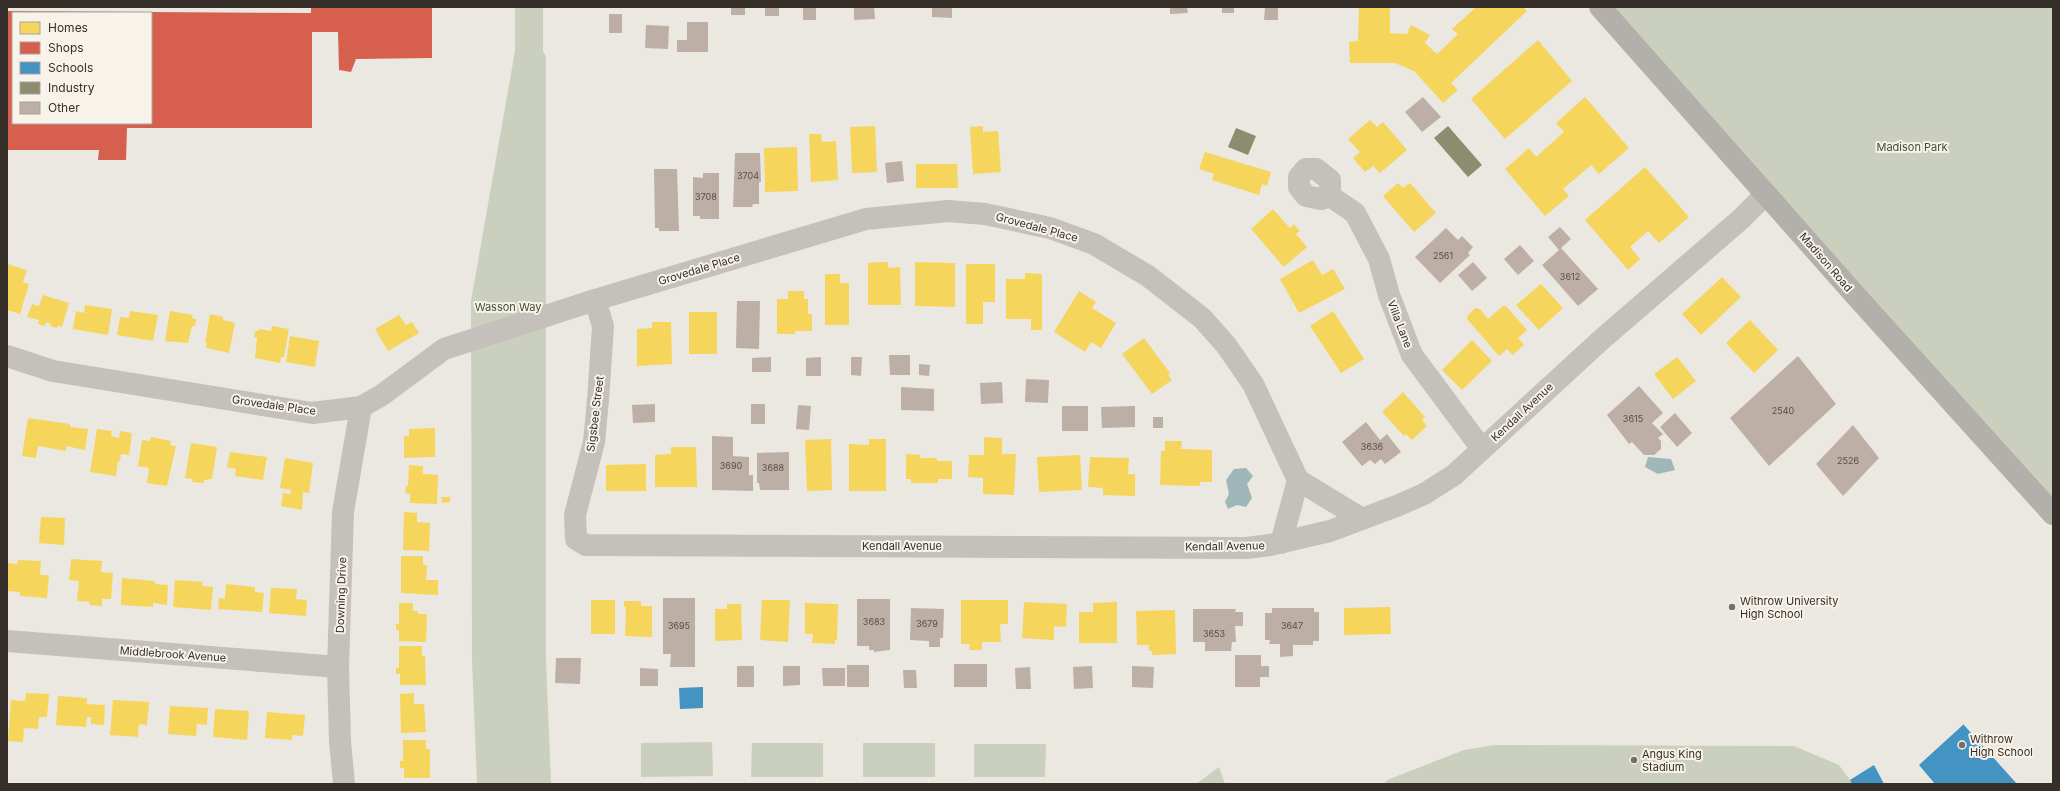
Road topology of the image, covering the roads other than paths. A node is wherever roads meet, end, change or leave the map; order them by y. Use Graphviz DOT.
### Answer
graph roads {
  1 [pos="1600,7"];
  2 [pos="1766,194"];
  3 [pos="1330,196"];
  4 [pos="596,300"];
  5 [pos="7,356"];
  6 [pos="361,407"];
  7 [pos="1482,449"];
  8 [pos="1298,480"];
  9 [pos="2053,514"];
  10 [pos="1362,519"];
  11 [pos="1281,543"];
  12 [pos="586,545"];
  13 [pos="7,641"];
  14 [pos="338,667"];
  15 [pos="344,784"];
  1 -- 2 [label="main road, Madison Road"];
  2 -- 7 [label="street, Kendall Avenue"];
  2 -- 9 [label="main road, Madison Road"];
  3 -- 7 [label="street, Villa Lane"];
  4 -- 6 [label="street, Grovedale Place"];
  4 -- 8 [label="street, Grovedale Place"];
  4 -- 12 [label="street, Sigsbee Street"];
  5 -- 6 [label="street, Grovedale Place"];
  6 -- 14 [label="street, Downing Drive"];
  7 -- 10 [label="street, Kendall Avenue"];
  8 -- 10 [label="street"];
  8 -- 11 [label="street"];
  10 -- 11 [label="street, Kendall Avenue"];
  11 -- 12 [label="street, Kendall Avenue"];
  13 -- 14 [label="street, Middlebrook Avenue"];
  14 -- 15 [label="street, Downing Drive"];
}
